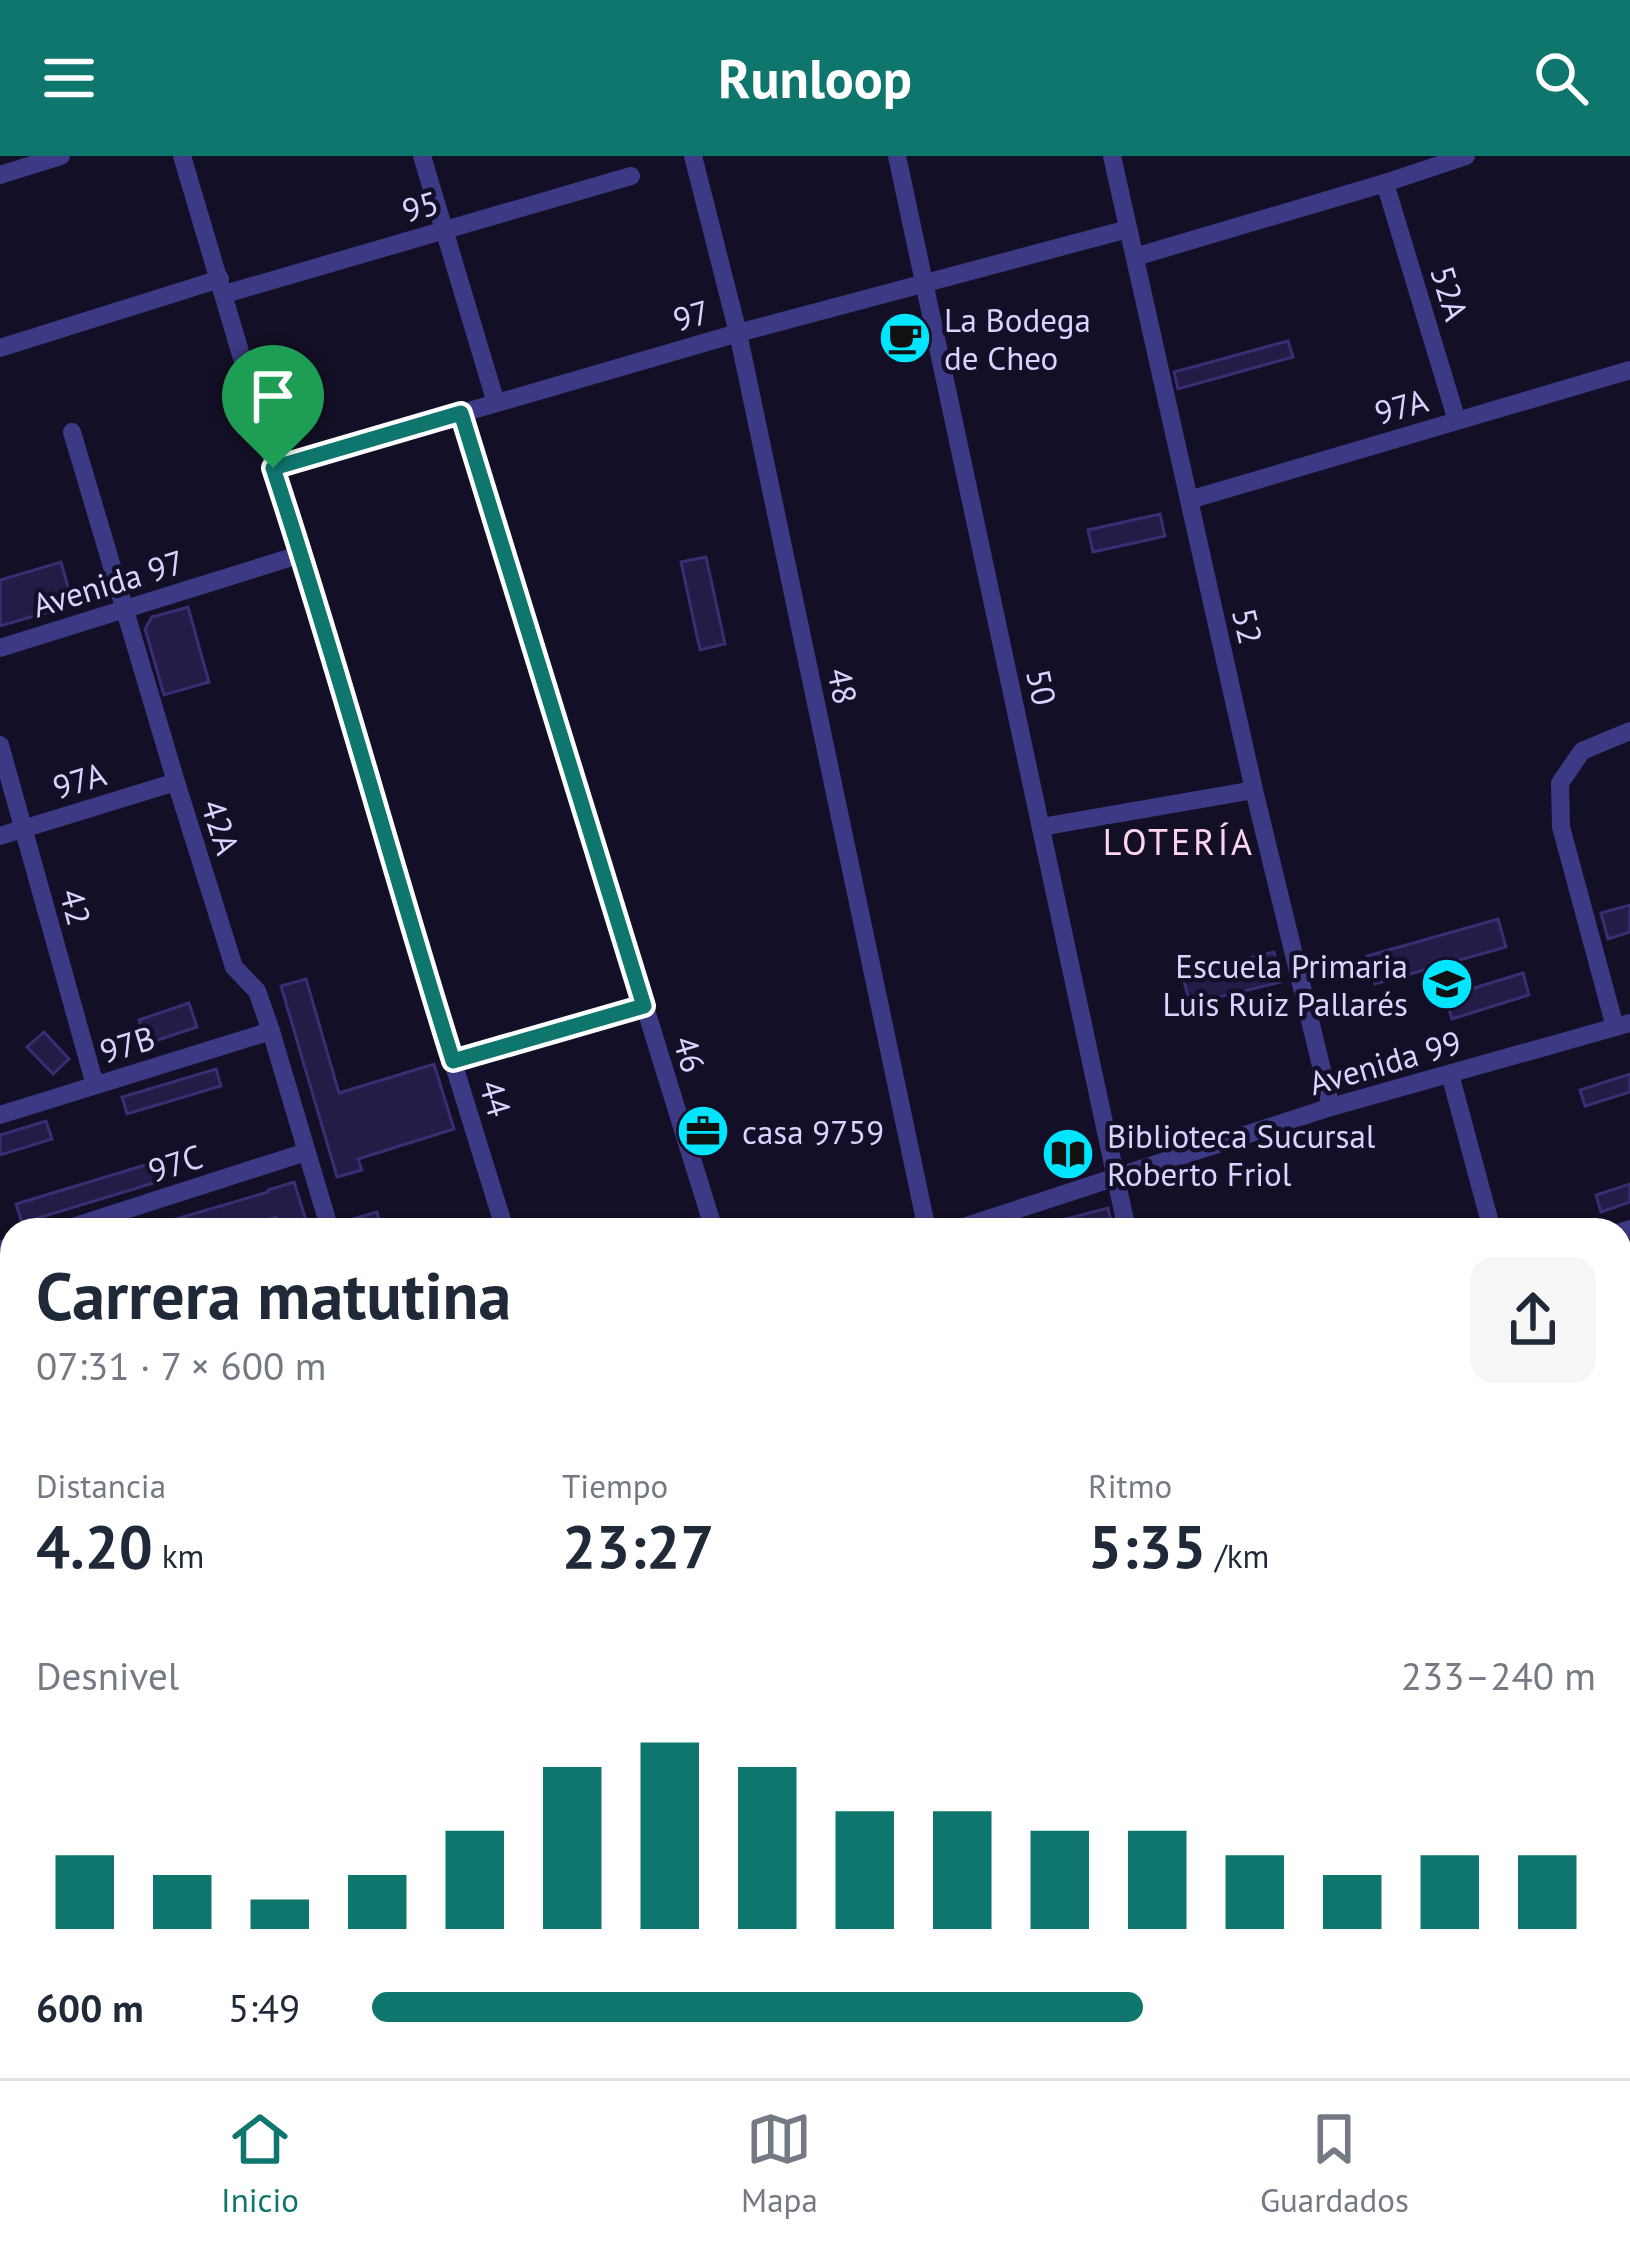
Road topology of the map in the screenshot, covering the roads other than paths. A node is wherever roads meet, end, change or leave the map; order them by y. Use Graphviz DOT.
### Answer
graph roads {
  1 [pos="61,156"];
  2 [pos="182,156"];
  3 [pos="422,156"];
  4 [pos="693,156"];
  5 [pos="897,156"];
  6 [pos="1112,156"];
  7 [pos="1466,156"];
  8 [pos="0,175"];
  9 [pos="631,176"];
  10 [pos="1385,183"];
  11 [pos="1128,229"];
  12 [pos="444,230"];
  13 [pos="1135,257"];
  14 [pos="924,281"];
  15 [pos="223,286"];
  16 [pos="738,333"];
  17 [pos="0,348"];
  18 [pos="1630,370"];
  19 [pos="496,404"];
  20 [pos="461,413"];
  21 [pos="1457,421"];
  22 [pos="72,432"];
  23 [pos="273,468"];
  24 [pos="1189,500"];
  25 [pos="302,554"];
  26 [pos="125,609"];
  27 [pos="0,647"];
  28 [pos="1630,731"];
  29 [pos="0,745"];
  30 [pos="176,782"];
  31 [pos="1254,790"];
  32 [pos="1041,827"];
  33 [pos="23,829"];
  34 [pos="0,836"];
  35 [pos="644,1006"];
  36 [pos="1623,1025"];
  37 [pos="271,1031"];
  38 [pos="453,1061"];
  39 [pos="1450,1074"];
  40 [pos="94,1085"];
  41 [pos="1331,1107"];
  42 [pos="0,1115"];
  43 [pos="307,1152"];
  44 [pos="1115,1179"];
  45 [pos="101,1218"];
  46 [pos="326,1218"];
  47 [pos="501,1218"];
  48 [pos="710,1218"];
  49 [pos="924,1218"];
  50 [pos="992,1218"];
  51 [pos="1124,1218"];
  52 [pos="1489,1218"];
  1 -- 8 [label="street"];
  2 -- 15 [label="street, 44"];
  3 -- 12 [label="street"];
  4 -- 16 [label="street, 48"];
  5 -- 14 [label="street, 50"];
  6 -- 11 [label="street, 52"];
  7 -- 10 [label="street"];
  9 -- 12 [label="street, 95"];
  10 -- 13 [label="street"];
  10 -- 21 [label="street, 52A"];
  11 -- 13 [label="street, 52"];
  11 -- 14 [label="street, 97"];
  12 -- 15 [label="street, 95"];
  12 -- 19 [label="street"];
  13 -- 24 [label="street, 52"];
  14 -- 16 [label="street, 97"];
  14 -- 32 [label="street, 50"];
  15 -- 17 [label="street, 95"];
  15 -- 23 [label="street, 44"];
  16 -- 19 [label="street, 97"];
  16 -- 49 [label="street, 48"];
  18 -- 21 [label="street, 97A"];
  19 -- 20 [label="street, 97"];
  20 -- 23 [label="street, 97"];
  20 -- 35 [label="street, 46"];
  21 -- 24 [label="street, 97A"];
  22 -- 26 [label="street, 42A"];
  23 -- 25 [label="street, 44"];
  24 -- 31 [label="street, 52"];
  25 -- 26 [label="street, Avenida 97"];
  25 -- 38 [label="street, 44"];
  26 -- 27 [label="street, Avenida 97"];
  26 -- 30 [label="street, 42A"];
  28 -- 36 [label="street"];
  29 -- 33 [label="street, 42"];
  30 -- 33 [label="street, 97A"];
  30 -- 37 [label="street, 42A"];
  31 -- 32 [label="street"];
  31 -- 41 [label="street, 52"];
  32 -- 44 [label="street, 50"];
  33 -- 34 [label="street, 97A"];
  33 -- 40 [label="street, 42"];
  35 -- 38 [label="street"];
  35 -- 48 [label="street, 46"];
  36 -- 39 [label="street, Avenida 99"];
  37 -- 40 [label="street, 97B"];
  37 -- 43 [label="street, 42A"];
  38 -- 47 [label="street, 44"];
  39 -- 41 [label="street, Avenida 99"];
  39 -- 52 [label="street"];
  40 -- 42 [label="street, 97B"];
  41 -- 44 [label="street, Avenida 99"];
  43 -- 45 [label="street, 97C"];
  43 -- 46 [label="street, 42A"];
  44 -- 50 [label="street, Avenida 99"];
  44 -- 51 [label="street, 50"];
}
